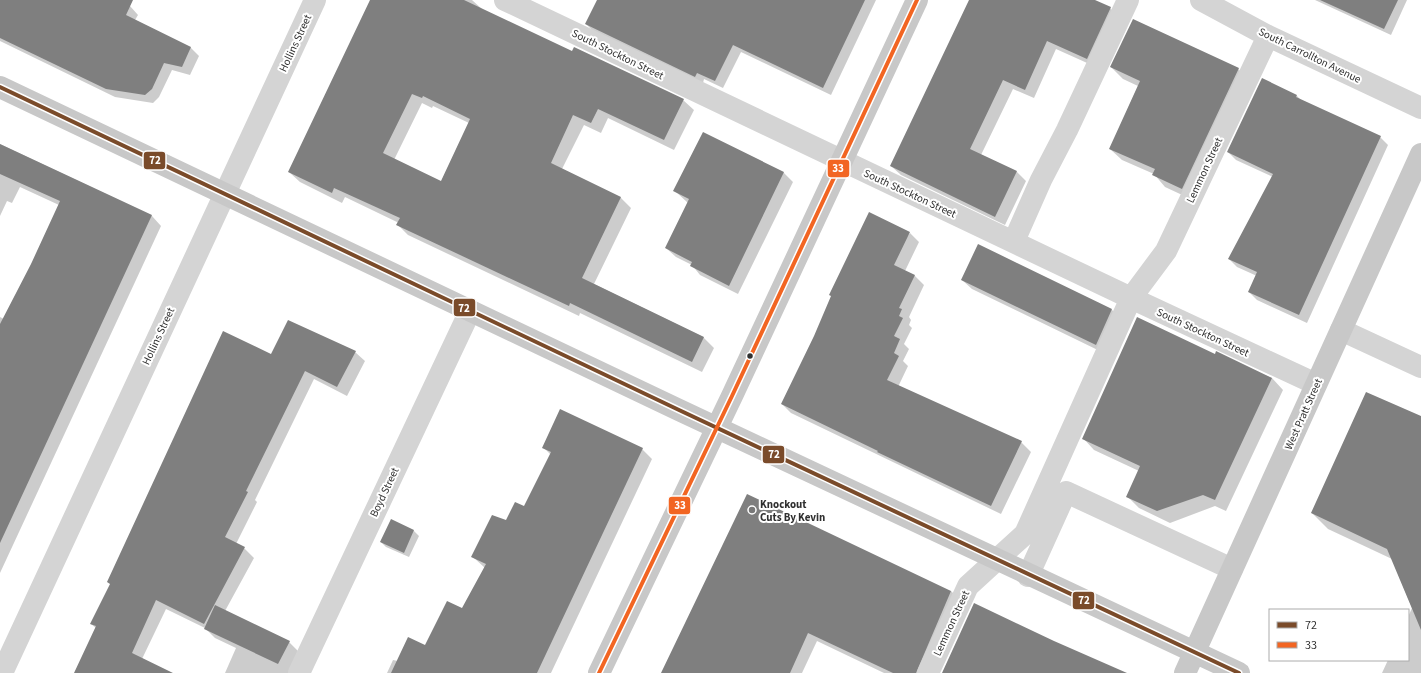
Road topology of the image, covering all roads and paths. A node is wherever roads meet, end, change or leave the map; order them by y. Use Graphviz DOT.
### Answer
graph roads {
  1 [pos="315,0"];
  2 [pos="505,0"];
  3 [pos="917,0"];
  4 [pos="1128,0"];
  5 [pos="1201,0"];
  6 [pos="1268,36"];
  7 [pos="0,87"];
  8 [pos="1421,108"];
  9 [pos="1421,154"];
  10 [pos="842,160"];
  11 [pos="224,194"];
  12 [pos="1014,241"];
  13 [pos="1131,298"];
  14 [pos="470,311"];
  15 [pos="1341,330"];
  16 [pos="1421,367"];
  17 [pos="1316,384"];
  18 [pos="716,428"];
  19 [pos="997,561"];
  20 [pos="1232,569"];
  21 [pos="1028,576"];
  22 [pos="1194,653"];
  23 [pos="2,673"];
  24 [pos="299,673"];
  25 [pos="599,673"];
  26 [pos="928,673"];
  27 [pos="1184,673"];
  28 [pos="1239,673"];
  1 -- 11 [label="street, Hollins Street"];
  2 -- 10 [label="street, South Stockton Street"];
  3 -- 10 [label="main road"];
  4 -- 12 [label="street"];
  5 -- 6 [label="street, South Carrollton Avenue"];
  6 -- 8 [label="street, South Carrollton Avenue"];
  6 -- 13 [label="street, Lemmon Street"];
  7 -- 11 [label="main road"];
  9 -- 15 [label="main road, West Pratt Street"];
  10 -- 12 [label="street, South Stockton Street"];
  10 -- 18 [label="main road"];
  11 -- 14 [label="main road"];
  11 -- 23 [label="street, Hollins Street"];
  12 -- 13 [label="street, South Stockton Street"];
  13 -- 17 [label="street, South Stockton Street"];
  13 -- 19 [label="street, Lemmon Street"];
  14 -- 18 [label="main road"];
  14 -- 24 [label="street, Boyd Street"];
  15 -- 16 [label="street"];
  15 -- 17 [label="main road, West Pratt Street"];
  17 -- 20 [label="main road, West Pratt Street"];
  18 -- 19 [label="main road"];
  18 -- 25 [label="main road"];
  19 -- 21 [label="main road"];
  19 -- 26 [label="street, Lemmon Street"];
  20 -- 21 [label="street"];
  20 -- 22 [label="main road, West Pratt Street"];
  21 -- 22 [label="main road"];
  22 -- 27 [label="main road, West Pratt Street"];
  22 -- 28 [label="main road"];
}
